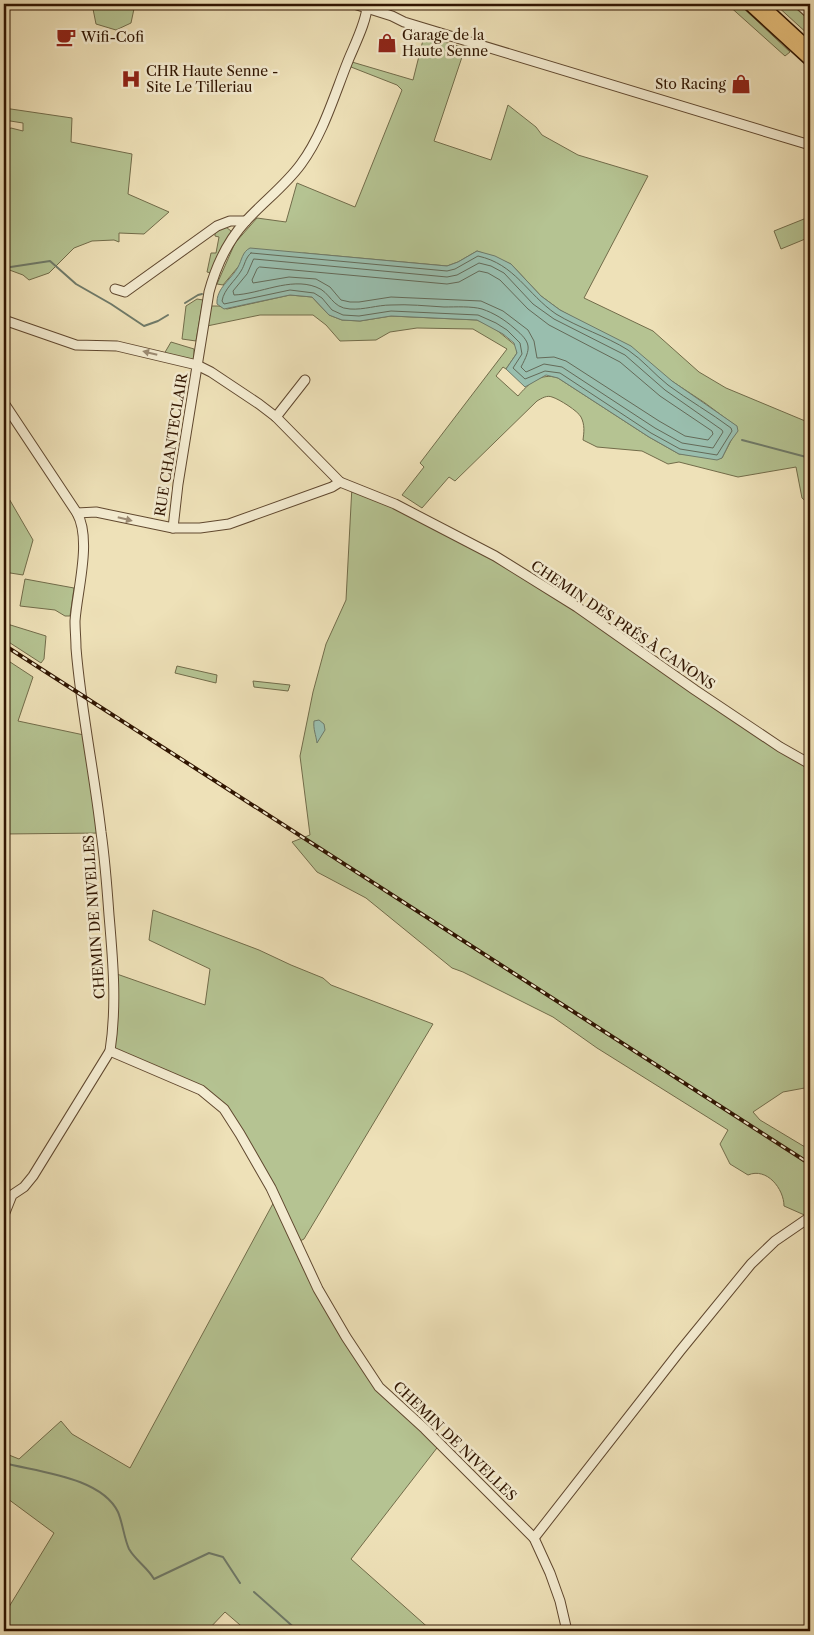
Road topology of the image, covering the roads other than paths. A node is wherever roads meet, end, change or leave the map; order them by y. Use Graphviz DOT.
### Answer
graph roads {
  1 [pos="354,4"];
  2 [pos="750,4"];
  3 [pos="761,4"];
  4 [pos="799,4"];
  5 [pos="367,6"];
  6 [pos="810,14"];
  7 [pos="392,16"];
  8 [pos="810,49"];
  9 [pos="810,60"];
  10 [pos="810,140"];
  11 [pos="810,145"];
  12 [pos="246,220"];
  13 [pos="115,289"];
  14 [pos="4,320"];
  15 [pos="197,365"];
  16 [pos="305,380"];
  17 [pos="4,403"];
  18 [pos="276,417"];
  19 [pos="340,482"];
  20 [pos="77,513"];
  21 [pos="173,528"];
  22 [pos="810,764"];
  23 [pos="110,1051"];
  24 [pos="8,1195"];
  25 [pos="4,1215"];
  26 [pos="810,1216"];
  27 [pos="534,1538"];
  28 [pos="567,1631"];
  1 -- 5 [label="street"];
  2 -- 9 [label="main road"];
  3 -- 8 [label="main road"];
  4 -- 6 [label="street"];
  5 -- 7 [label="street"];
  5 -- 12 [label="street, RUE CHANTECLAIR"];
  7 -- 10 [label="street"];
  7 -- 11 [label="street"];
  12 -- 13 [label="street"];
  12 -- 15 [label="street, RUE CHANTECLAIR"];
  15 -- 14 [label="street, CHEMIN DES PRÉS À CANONS, one-way"];
  15 -- 18 [label="street, CHEMIN DES PRÉS À CANONS"];
  15 -- 21 [label="street, RUE CHANTECLAIR"];
  16 -- 18 [label="street"];
  17 -- 20 [label="street, CHEMIN DE NIVELLES"];
  18 -- 19 [label="street, CHEMIN DES PRÉS À CANONS"];
  19 -- 21 [label="street"];
  19 -- 22 [label="street, CHEMIN DES PRÉS À CANONS"];
  20 -- 21 [label="street, one-way"];
  20 -- 23 [label="street, CHEMIN DE NIVELLES"];
  23 -- 24 [label="street"];
  23 -- 27 [label="street, CHEMIN DE NIVELLES"];
  24 -- 25 [label="street"];
  26 -- 27 [label="street"];
  27 -- 28 [label="street, CHEMIN DE NIVELLES"];
}
